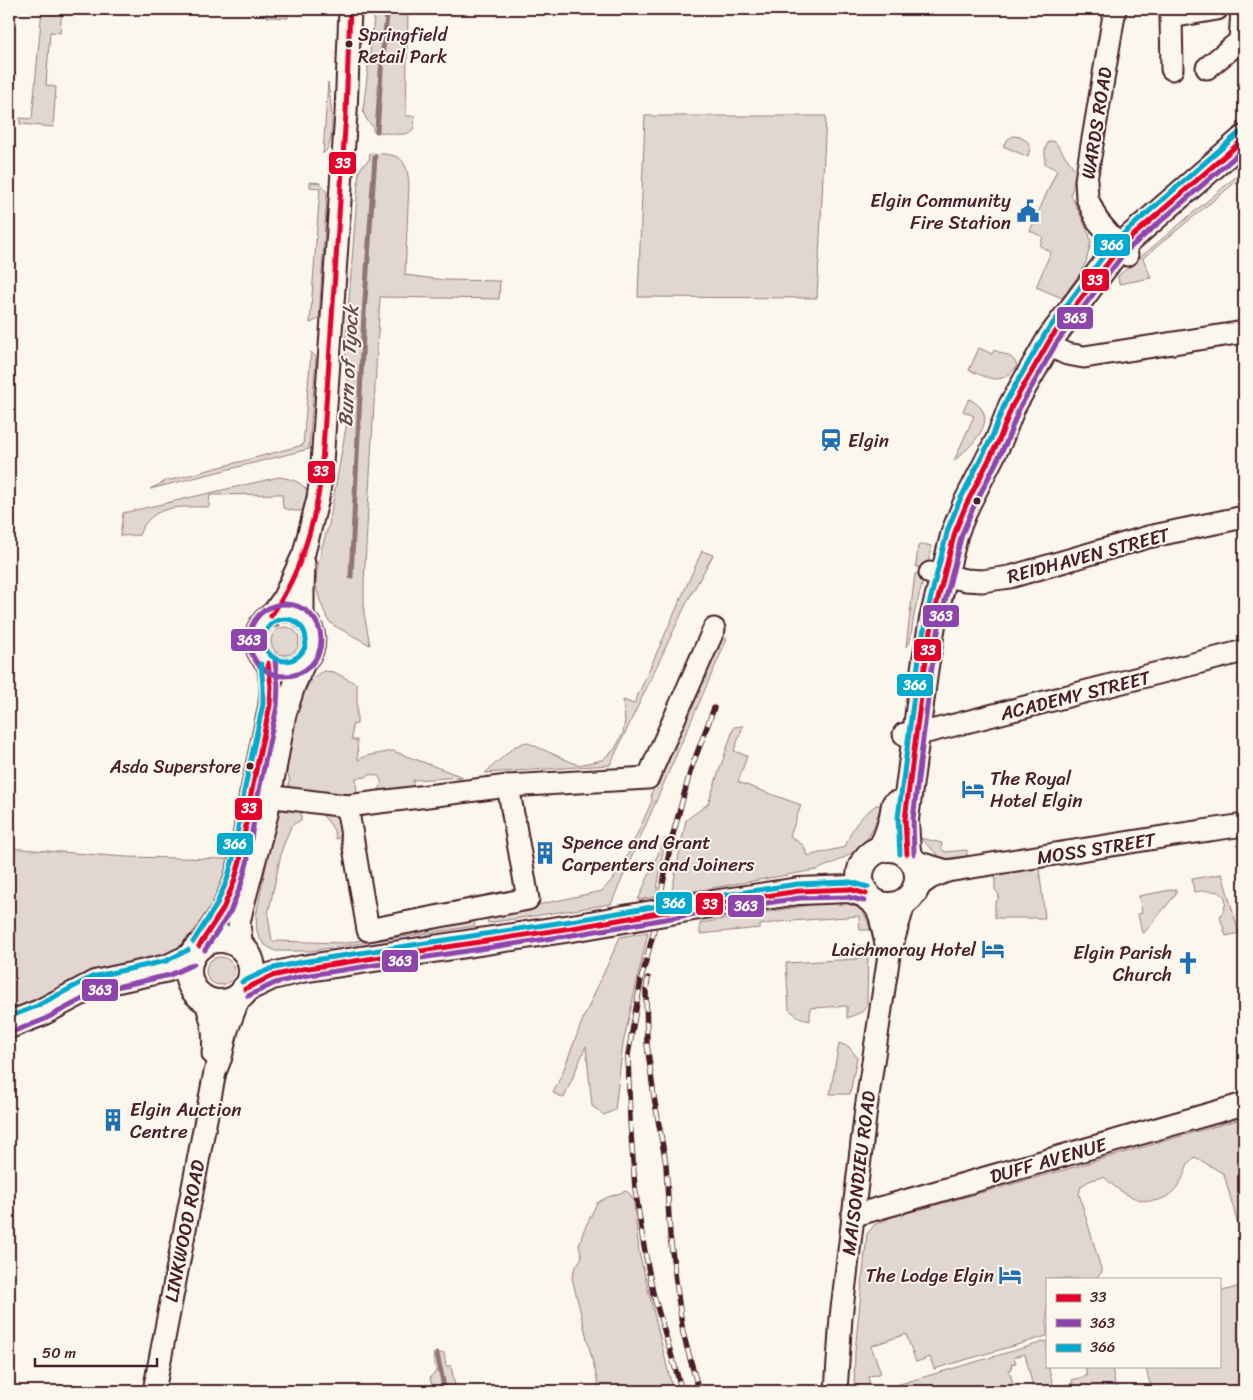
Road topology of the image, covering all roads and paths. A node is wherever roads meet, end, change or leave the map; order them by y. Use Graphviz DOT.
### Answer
graph roads {
  1 [pos="350,9"];
  2 [pos="362,9"];
  3 [pos="1115,9"];
  4 [pos="1217,9"];
  5 [pos="1242,9"];
  6 [pos="1207,68"];
  7 [pos="1172,69"];
  8 [pos="346,113"];
  9 [pos="1244,139"];
  10 [pos="1244,160"];
  11 [pos="1124,251"];
  12 [pos="1244,332"];
  13 [pos="1048,345"];
  14 [pos="1244,517"];
  15 [pos="304,553"];
  16 [pos="937,575"];
  17 [pos="271,616"];
  18 [pos="303,618"];
  19 [pos="714,629"];
  20 [pos="1244,651"];
  21 [pos="268,663"];
  22 [pos="304,663"];
  23 [pos="910,734"];
  24 [pos="508,786"];
  25 [pos="261,795"];
  26 [pos="346,806"];
  27 [pos="1244,825"];
  28 [pos="873,855"];
  29 [pos="910,857"];
  30 [pos="947,871"];
  31 [pos="799,891"];
  32 [pos="910,894"];
  33 [pos="869,897"];
  34 [pos="244,951"];
  35 [pos="195,952"];
  36 [pos="889,955"];
  37 [pos="302,969"];
  38 [pos="128,978"];
  39 [pos="242,992"];
  40 [pos="200,995"];
  41 [pos="9,1025"];
  42 [pos="215,1072"];
  43 [pos="1244,1104"];
  44 [pos="852,1216"];
  45 [pos="154,1391"];
  46 [pos="836,1391"];
  1 -- 8 [label="street"];
  2 -- 8 [label="street"];
  3 -- 11 [label="street, WARDS ROAD"];
  4 -- 7 [label="street"];
  5 -- 6 [label="street"];
  8 -- 15 [label="street"];
  9 -- 11 [label="main road"];
  10 -- 11 [label="main road"];
  11 -- 13 [label="main road"];
  12 -- 13 [label="street"];
  13 -- 16 [label="main road"];
  14 -- 16 [label="street, REIDHAVEN STREET"];
  15 -- 17 [label="street"];
  15 -- 18 [label="street"];
  16 -- 23 [label="main road"];
  17 -- 18 [label="street"];
  17 -- 21 [label="street"];
  18 -- 22 [label="street"];
  19 -- 24 [label="street"];
  20 -- 23 [label="street, ACADEMY STREET"];
  21 -- 22 [label="street"];
  21 -- 25 [label="street"];
  22 -- 25 [label="street"];
  23 -- 28 [label="main road"];
  23 -- 29 [label="main road"];
  24 -- 26 [label="street"];
  24 -- 26 [label="street"];
  25 -- 26 [label="street"];
  25 -- 34 [label="street"];
  25 -- 35 [label="street"];
  27 -- 30 [label="street, MOSS STREET"];
  28 -- 29 [label="main road"];
  28 -- 31 [label="main road"];
  28 -- 33 [label="main road"];
  29 -- 30 [label="street, MOSS STREET"];
  29 -- 32 [label="main road"];
  30 -- 32 [label="street, MOSS STREET"];
  31 -- 33 [label="main road"];
  31 -- 37 [label="main road, bridge"];
  32 -- 33 [label="main road"];
  32 -- 36 [label="street, MAISONDIEU ROAD"];
  33 -- 36 [label="street, MAISONDIEU ROAD"];
  34 -- 35 [label="main road"];
  34 -- 37 [label="main road"];
  34 -- 39 [label="main road"];
  35 -- 38 [label="main road"];
  35 -- 40 [label="main road"];
  36 -- 44 [label="street, MAISONDIEU ROAD"];
  37 -- 39 [label="main road"];
  38 -- 40 [label="main road"];
  38 -- 41 [label="main road"];
  39 -- 40 [label="main road"];
  39 -- 42 [label="street, LINKWOOD ROAD"];
  40 -- 42 [label="street, LINKWOOD ROAD"];
  42 -- 45 [label="street, LINKWOOD ROAD"];
  43 -- 44 [label="street, DUFF AVENUE"];
  44 -- 46 [label="street, MAISONDIEU ROAD"];
}
